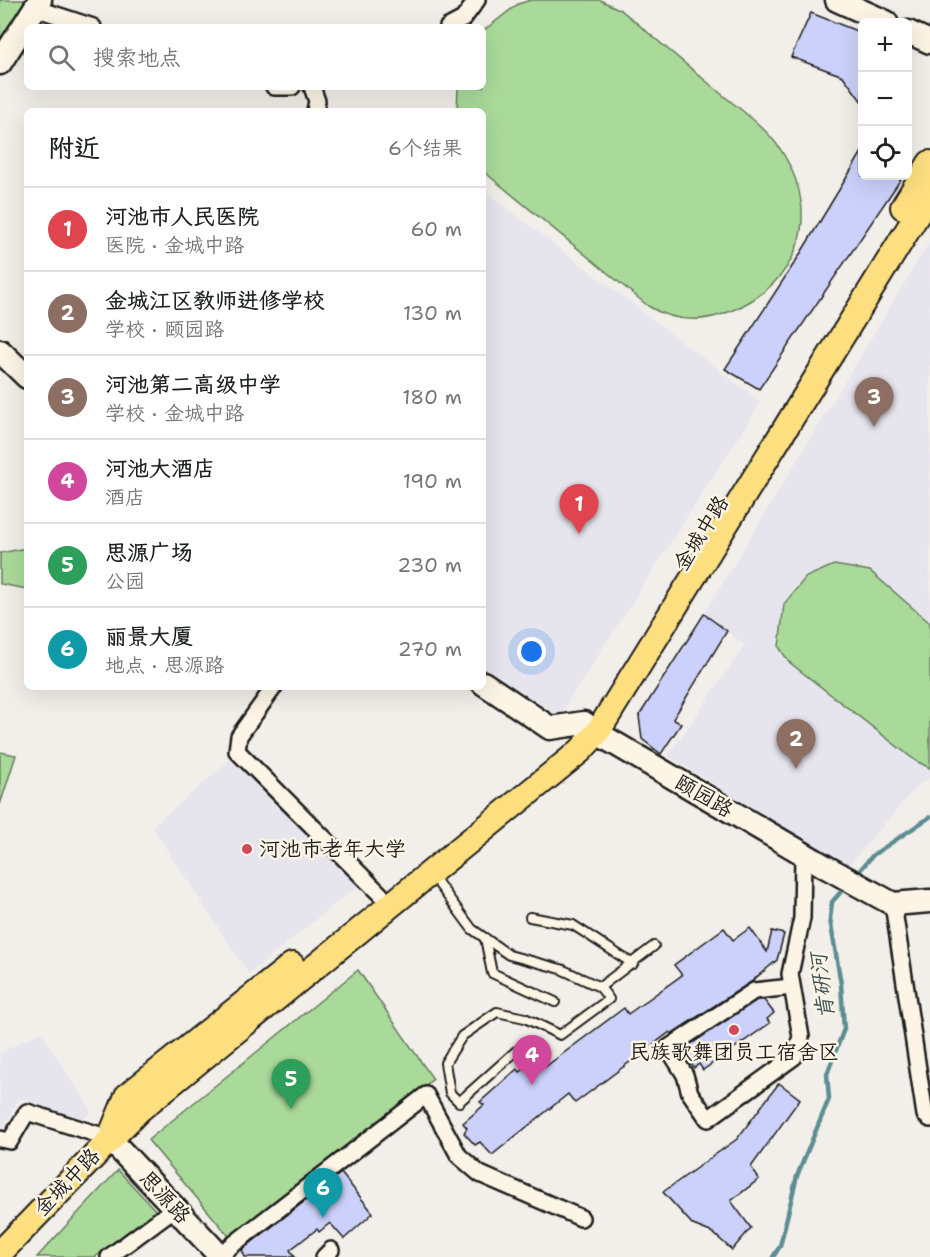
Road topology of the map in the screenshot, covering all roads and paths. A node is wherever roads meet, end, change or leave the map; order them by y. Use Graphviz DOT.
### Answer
graph roads {
  1 [pos="477,0"];
  2 [pos="837,0"];
  3 [pos="37,4"];
  4 [pos="877,18"];
  5 [pos="24,24"];
  6 [pos="86,24"];
  7 [pos="454,24"];
  8 [pos="24,25"];
  9 [pos="912,34"];
  10 [pos="930,42"];
  11 [pos="0,63"];
  12 [pos="313,90"];
  13 [pos="316,108"];
  14 [pos="930,163"];
  15 [pos="930,194"];
  16 [pos="0,351"];
  17 [pos="24,374"];
  18 [pos="486,685"];
  19 [pos="272,690"];
  20 [pos="590,728"];
  21 [pos="803,855"];
  22 [pos="427,868"];
  23 [pos="381,895"];
  24 [pos="930,900"];
  25 [pos="893,904"];
  26 [pos="530,917"];
  27 [pos="485,938"];
  28 [pos="654,946"];
  29 [pos="633,964"];
  30 [pos="600,987"];
  31 [pos="792,987"];
  32 [pos="555,1002"];
  33 [pos="516,1051"];
  34 [pos="930,1119"];
  35 [pos="109,1138"];
  36 [pos="0,1139"];
  37 [pos="175,1208"];
  38 [pos="580,1218"];
  39 [pos="0,1252"];
  40 [pos="220,1256"];
  41 [pos="109,1257"];
  1 -- 7 [label="street"];
  2 -- 4 [label="street"];
  3 -- 5 [label="street"];
  3 -- 6 [label="street"];
  8 -- 11 [label="street"];
  9 -- 10 [label="street"];
  12 -- 13 [label="street"];
  14 -- 20 [label="main road, 金城中路"];
  15 -- 20 [label="main road, 金城中路"];
  16 -- 17 [label="street"];
  18 -- 20 [label="street"];
  19 -- 23 [label="street"];
  20 -- 21 [label="street, 颐园路"];
  20 -- 22 [label="main road, 金城中路"];
  21 -- 25 [label="street, 颐园路"];
  21 -- 31 [label="street"];
  22 -- 23 [label="main road"];
  22 -- 27 [label="lane"];
  22 -- 35 [label="main road, 金城中路"];
  23 -- 35 [label="main road"];
  24 -- 25 [label="street"];
  25 -- 34 [label="street"];
  26 -- 29 [label="lane"];
  27 -- 30 [label="lane"];
  27 -- 32 [label="lane"];
  28 -- 29 [label="lane"];
  29 -- 30 [label="lane"];
  30 -- 33 [label="lane"];
  31 -- 31 [label="street"];
  35 -- 36 [label="street"];
  35 -- 37 [label="street, 思源路"];
  35 -- 39 [label="main road, 金城中路"];
  37 -- 40 [label="street, 思源路"];
  37 -- 41 [label="street"];
  38 -- 40 [label="street"];
}
